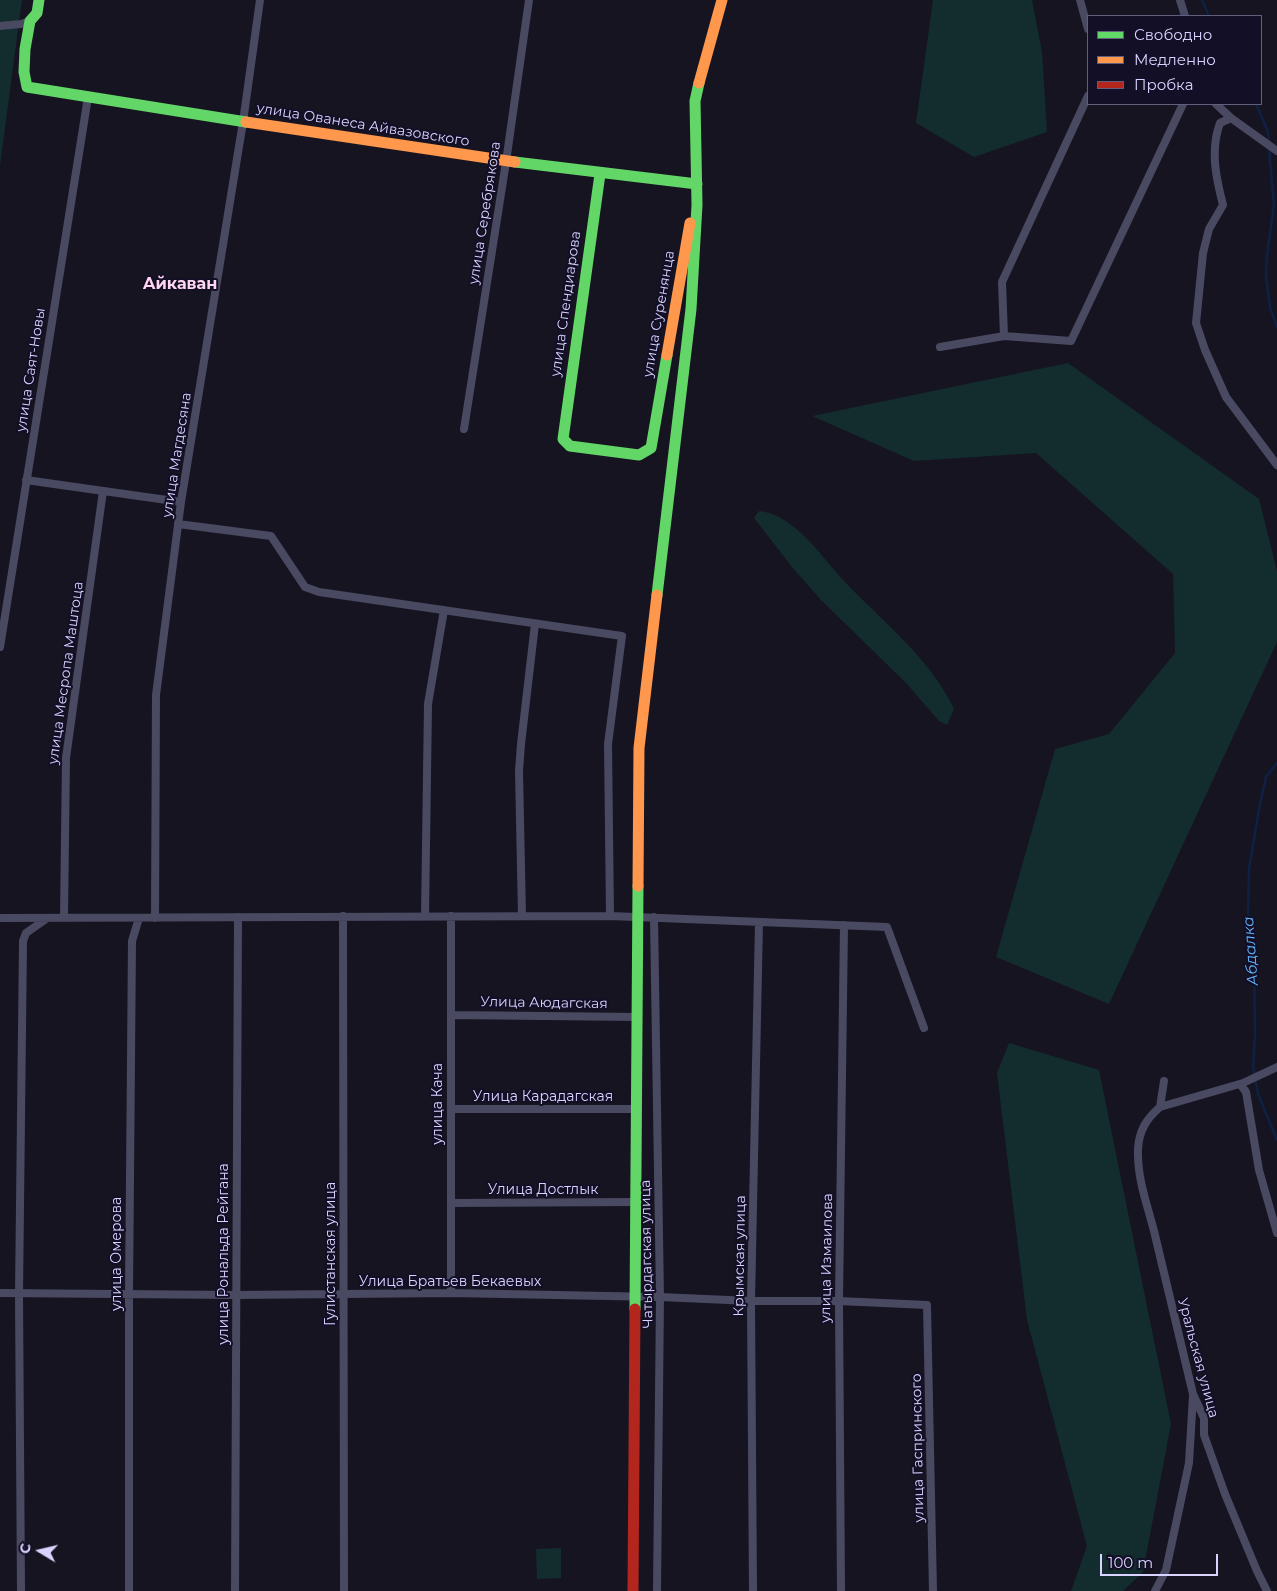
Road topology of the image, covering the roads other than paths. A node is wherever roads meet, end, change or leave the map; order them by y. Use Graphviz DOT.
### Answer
graph roads {
  1 [pos="39,0"];
  2 [pos="260,0"];
  3 [pos="529,0"];
  4 [pos="722,0"];
  5 [pos="1080,0"];
  6 [pos="1180,0"];
  7 [pos="1185,15"];
  8 [pos="30,21"];
  9 [pos="1087,25"];
  10 [pos="0,26"];
  11 [pos="88,97"];
  12 [pos="1087,98"];
  13 [pos="1183,105"];
  14 [pos="1217,105"];
  15 [pos="1231,118"];
  16 [pos="242,122"];
  17 [pos="1277,151"];
  18 [pos="506,162"];
  19 [pos="600,174"];
  20 [pos="697,184"];
  21 [pos="1004,336"];
  22 [pos="940,347"];
  23 [pos="464,429"];
  24 [pos="651,448"];
  25 [pos="1277,465"];
  26 [pos="26,480"];
  27 [pos="104,491"];
  28 [pos="181,502"];
  29 [pos="178,524"];
  30 [pos="444,610"];
  31 [pos="535,624"];
  32 [pos="0,647"];
  33 [pos="343,916"];
  34 [pos="425,916"];
  35 [pos="451,916"];
  36 [pos="522,916"];
  37 [pos="610,916"];
  38 [pos="238,917"];
  39 [pos="637,917"];
  40 [pos="654,917"];
  41 [pos="0,918"];
  42 [pos="48,918"];
  43 [pos="64,918"];
  44 [pos="139,918"];
  45 [pos="156,918"];
  46 [pos="759,922"];
  47 [pos="844,925"];
  48 [pos="451,1015"];
  49 [pos="637,1017"];
  50 [pos="924,1028"];
  51 [pos="1277,1067"];
  52 [pos="1164,1081"];
  53 [pos="1241,1083"];
  54 [pos="1160,1107"];
  55 [pos="450,1109"];
  56 [pos="636,1109"];
  57 [pos="636,1202"];
  58 [pos="450,1203"];
  59 [pos="1277,1234"];
  60 [pos="451,1292"];
  61 [pos="0,1293"];
  62 [pos="19,1294"];
  63 [pos="129,1294"];
  64 [pos="343,1294"];
  65 [pos="236,1295"];
  66 [pos="635,1297"];
  67 [pos="660,1297"];
  68 [pos="751,1301"];
  69 [pos="839,1301"];
  70 [pos="927,1305"];
  71 [pos="1194,1394"];
  72 [pos="21,1591"];
  73 [pos="129,1591"];
  74 [pos="235,1591"];
  75 [pos="344,1591"];
  76 [pos="633,1591"];
  77 [pos="657,1591"];
  78 [pos="753,1591"];
  79 [pos="841,1591"];
  80 [pos="933,1591"];
  81 [pos="1155,1591"];
  82 [pos="1268,1591"];
  1 -- 8 [label="main road"];
  2 -- 16 [label="street, улица Магдесяна"];
  3 -- 18 [label="street, улица Серебрякова"];
  4 -- 20 [label="main road"];
  5 -- 9 [label="street"];
  6 -- 7 [label="street"];
  8 -- 10 [label="street"];
  8 -- 11 [label="main road, улица Ованеса Айвазовского"];
  11 -- 16 [label="main road, улица Ованеса Айвазовского"];
  11 -- 26 [label="street, улица Саят-Новы"];
  12 -- 21 [label="street"];
  13 -- 21 [label="street"];
  14 -- 15 [label="street"];
  15 -- 17 [label="street"];
  15 -- 25 [label="street"];
  16 -- 18 [label="main road, улица Ованеса Айвазовского"];
  16 -- 28 [label="street, улица Магдесяна"];
  18 -- 19 [label="main road, улица Ованеса Айвазовского"];
  18 -- 23 [label="street, улица Серебрякова"];
  19 -- 20 [label="main road, улица Ованеса Айвазовского"];
  19 -- 24 [label="main road, улица Спендиарова"];
  20 -- 24 [label="main road, улица Суренянца"];
  20 -- 39 [label="main road"];
  21 -- 22 [label="street"];
  26 -- 27 [label="street"];
  26 -- 32 [label="street, улица Саят-Новы"];
  27 -- 28 [label="street"];
  27 -- 43 [label="street, улица Месропа Маштоца"];
  28 -- 29 [label="street, улица Магдесяна"];
  29 -- 30 [label="street"];
  29 -- 45 [label="street, улица Магдесяна"];
  30 -- 31 [label="street"];
  30 -- 34 [label="street"];
  31 -- 36 [label="street"];
  31 -- 37 [label="street"];
  33 -- 34 [label="street"];
  33 -- 38 [label="street"];
  33 -- 64 [label="street, Гулистанская улица"];
  34 -- 35 [label="street"];
  35 -- 36 [label="street"];
  35 -- 48 [label="street, улица Кача"];
  36 -- 37 [label="street"];
  37 -- 39 [label="street"];
  38 -- 45 [label="street"];
  38 -- 65 [label="street, улица Рональда Рейгана"];
  39 -- 40 [label="street"];
  39 -- 49 [label="main road"];
  40 -- 46 [label="street"];
  40 -- 67 [label="street, Чатырдагская улица"];
  41 -- 42 [label="street"];
  42 -- 43 [label="street"];
  42 -- 62 [label="street"];
  43 -- 44 [label="street"];
  44 -- 45 [label="street"];
  44 -- 63 [label="street, улица Омерова"];
  46 -- 47 [label="street"];
  46 -- 68 [label="street, Крымская улица"];
  47 -- 50 [label="street"];
  47 -- 69 [label="street, улица Измаилова"];
  48 -- 49 [label="street, Улица Аюдагская"];
  48 -- 55 [label="street, улица Кача"];
  49 -- 56 [label="main road"];
  51 -- 53 [label="street"];
  52 -- 54 [label="street"];
  53 -- 54 [label="street"];
  53 -- 59 [label="street"];
  54 -- 71 [label="street, Уральская улица"];
  55 -- 56 [label="street, Улица Карадагская"];
  55 -- 58 [label="street, улица Кача"];
  56 -- 57 [label="main road"];
  57 -- 58 [label="street, Улица Достлык"];
  57 -- 66 [label="main road"];
  58 -- 60 [label="street, улица Кача"];
  60 -- 64 [label="street, Улица Братьев Бекаевых"];
  60 -- 66 [label="street, Улица Братьев Бекаевых"];
  61 -- 62 [label="street, Улица Братьев Бекаевых"];
  62 -- 63 [label="street, Улица Братьев Бекаевых"];
  62 -- 72 [label="street"];
  63 -- 65 [label="street, Улица Братьев Бекаевых"];
  63 -- 73 [label="street, улица Омерова"];
  64 -- 65 [label="street, Улица Братьев Бекаевых"];
  64 -- 75 [label="street, Гулистанская улица"];
  65 -- 74 [label="street, улица Рональда Рейгана"];
  66 -- 67 [label="street, Улица Братьев Бекаевых"];
  66 -- 76 [label="main road"];
  67 -- 68 [label="street, Улица Братьев Бекаевых"];
  67 -- 77 [label="street, Чатырдагская улица"];
  68 -- 69 [label="street, Улица Братьев Бекаевых"];
  68 -- 78 [label="street, Крымская улица"];
  69 -- 70 [label="street, Улица Братьев Бекаевых"];
  69 -- 79 [label="street, улица Измаилова"];
  70 -- 80 [label="street, улица Гаспринского"];
  71 -- 81 [label="street"];
  71 -- 82 [label="street, Уральская улица"];
}
